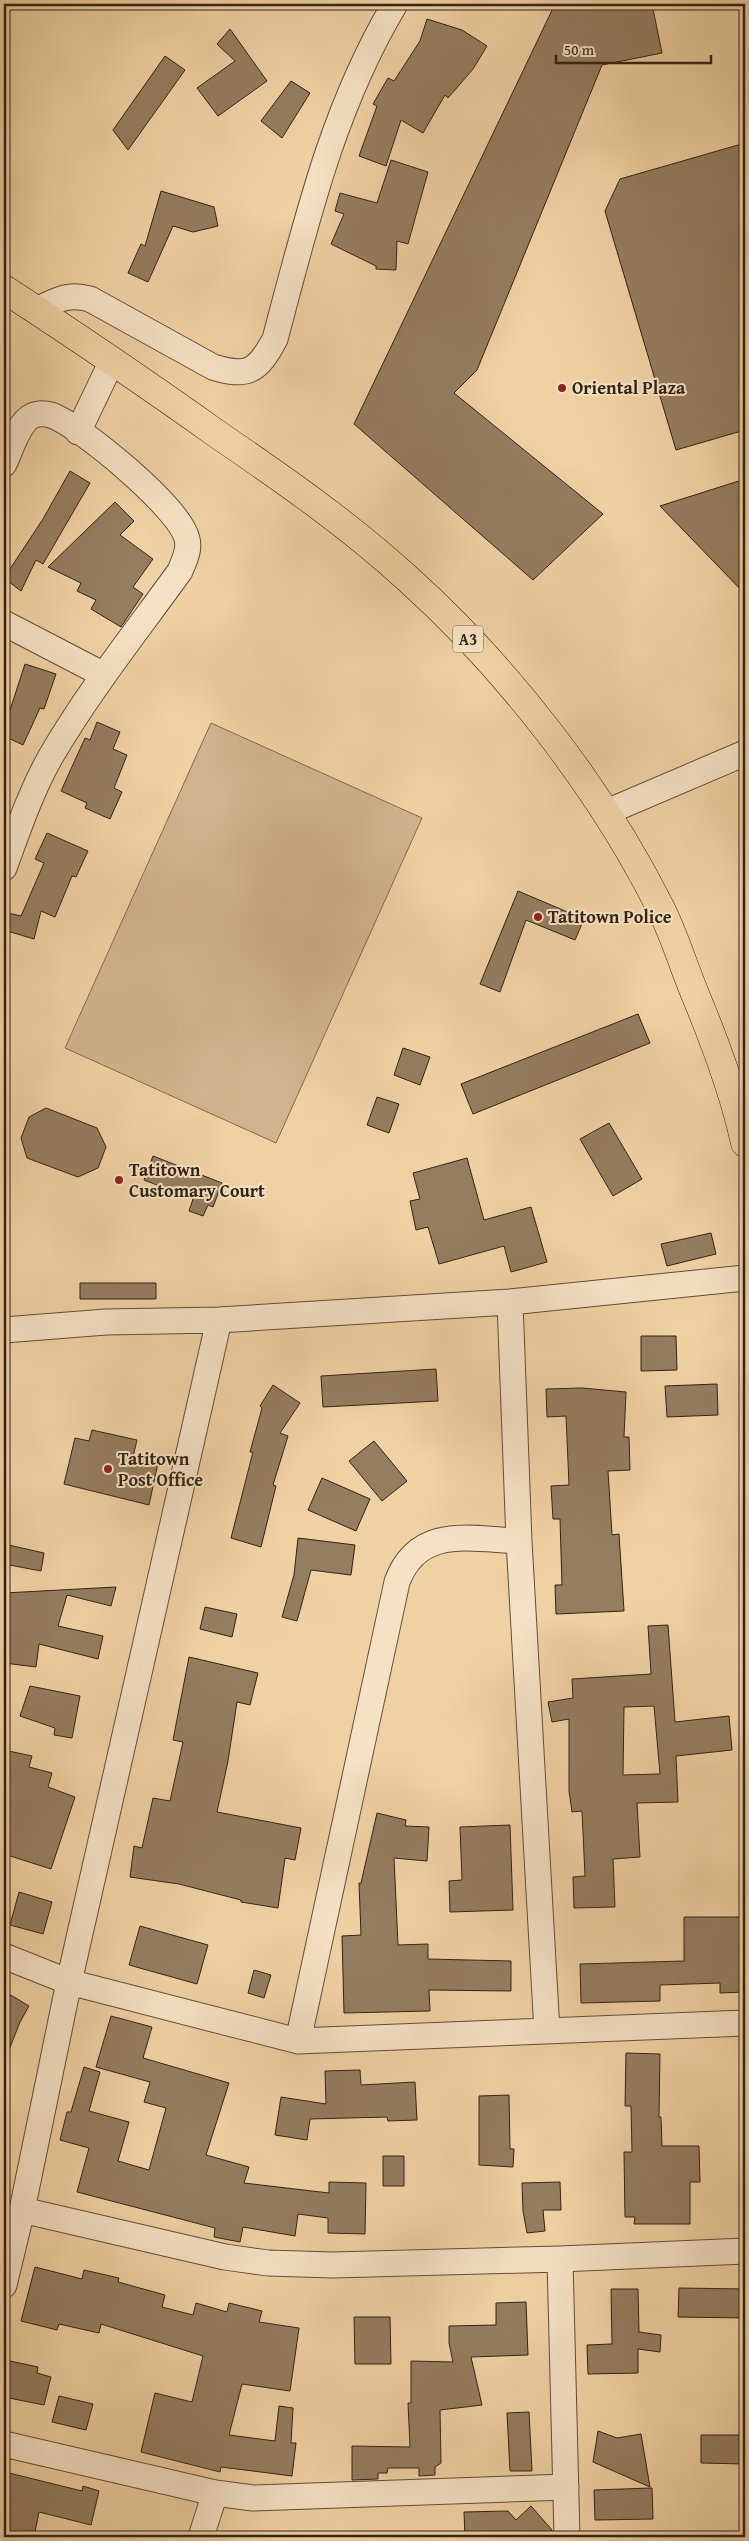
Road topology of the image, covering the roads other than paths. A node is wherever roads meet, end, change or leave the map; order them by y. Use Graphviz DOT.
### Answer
graph roads {
  1 [pos="395,4"];
  2 [pos="4,289"];
  3 [pos="37,310"];
  4 [pos="112,361"];
  5 [pos="78,432"];
  6 [pos="4,464"];
  7 [pos="4,623"];
  8 [pos="104,675"];
  9 [pos="745,752"];
  10 [pos="607,812"];
  11 [pos="4,868"];
  12 [pos="745,1143"];
  13 [pos="745,1278"];
  14 [pos="510,1302"];
  15 [pos="219,1320"];
  16 [pos="4,1330"];
  17 [pos="519,1541"];
  18 [pos="4,1956"];
  19 [pos="69,1982"];
  20 [pos="745,2023"];
  21 [pos="548,2031"];
  22 [pos="298,2041"];
  23 [pos="22,2210"];
  24 [pos="745,2251"];
  25 [pos="560,2259"];
  26 [pos="4,2285"];
  27 [pos="4,2444"];
  28 [pos="566,2487"];
  29 [pos="215,2493"];
  30 [pos="201,2537"];
  31 [pos="567,2537"];
  1 -- 3 [label="street"];
  2 -- 3 [label="highway, A3"];
  3 -- 4 [label="highway, A3"];
  4 -- 5 [label="street"];
  4 -- 10 [label="highway, A3"];
  5 -- 6 [label="street"];
  5 -- 8 [label="street"];
  7 -- 8 [label="street"];
  8 -- 11 [label="street"];
  9 -- 10 [label="street"];
  10 -- 12 [label="highway, A3"];
  13 -- 14 [label="street"];
  14 -- 15 [label="street"];
  14 -- 17 [label="street"];
  15 -- 16 [label="street"];
  15 -- 19 [label="street"];
  17 -- 21 [label="street"];
  17 -- 22 [label="street"];
  18 -- 19 [label="street"];
  19 -- 22 [label="street"];
  19 -- 23 [label="street"];
  20 -- 21 [label="street"];
  21 -- 22 [label="street"];
  23 -- 25 [label="street"];
  23 -- 26 [label="street"];
  24 -- 25 [label="street"];
  25 -- 28 [label="street"];
  27 -- 29 [label="street"];
  28 -- 29 [label="street"];
  28 -- 31 [label="street"];
  29 -- 30 [label="street"];
}
